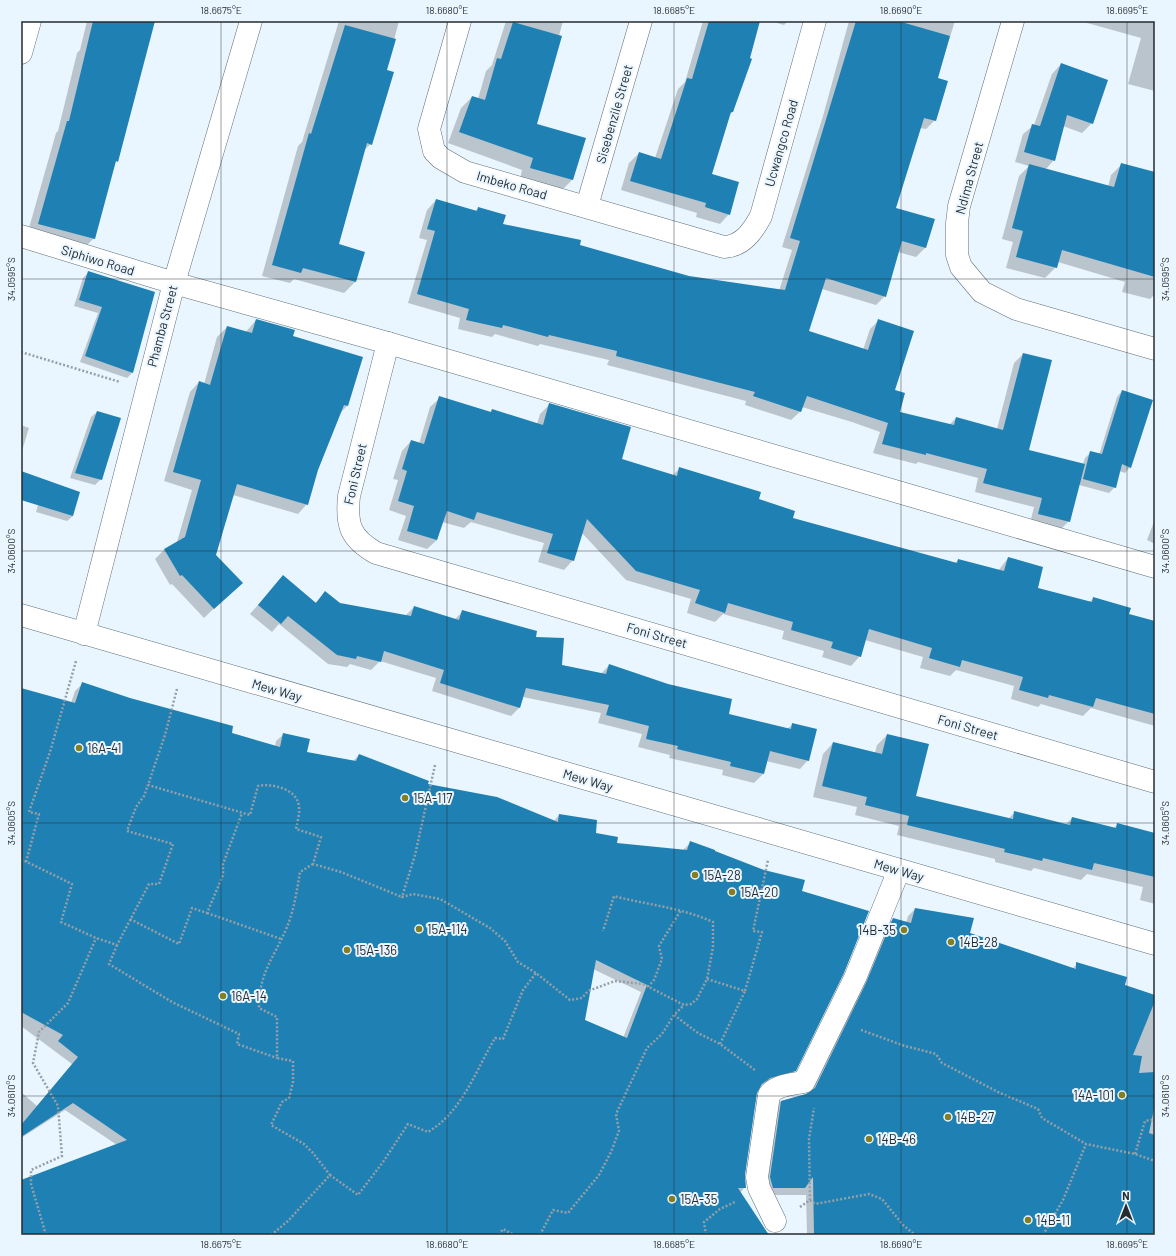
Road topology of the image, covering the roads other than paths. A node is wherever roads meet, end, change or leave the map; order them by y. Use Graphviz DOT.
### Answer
graph roads {
  1 [pos="30,21"];
  2 [pos="251,21"];
  3 [pos="460,21"];
  4 [pos="641,21"];
  5 [pos="815,21"];
  6 [pos="1013,21"];
  7 [pos="21,53"];
  8 [pos="588,206"];
  9 [pos="21,236"];
  10 [pos="724,247"];
  11 [pos="174,283"];
  12 [pos="388,343"];
  13 [pos="1155,349"];
  14 [pos="1155,567"];
  15 [pos="21,615"];
  16 [pos="84,634"];
  17 [pos="1155,782"];
  18 [pos="899,870"];
  19 [pos="1155,944"];
  20 [pos="775,1221"];
  1 -- 7 [label="street"];
  2 -- 11 [label="street, Phamba Street"];
  3 -- 8 [label="street, Imbeko Road"];
  4 -- 8 [label="street, Sisebenzile Street"];
  5 -- 10 [label="street, Ucwangco Road"];
  6 -- 13 [label="street, Ndima Street"];
  8 -- 10 [label="street, Imbeko Road"];
  9 -- 11 [label="street, Siphiwo Road"];
  11 -- 12 [label="street"];
  11 -- 16 [label="street, Phamba Street"];
  12 -- 14 [label="street"];
  12 -- 17 [label="street, Foni Street"];
  15 -- 16 [label="street, Mew Way"];
  16 -- 18 [label="street, Mew Way"];
  18 -- 19 [label="street, Mew Way"];
  18 -- 20 [label="street"];
}
